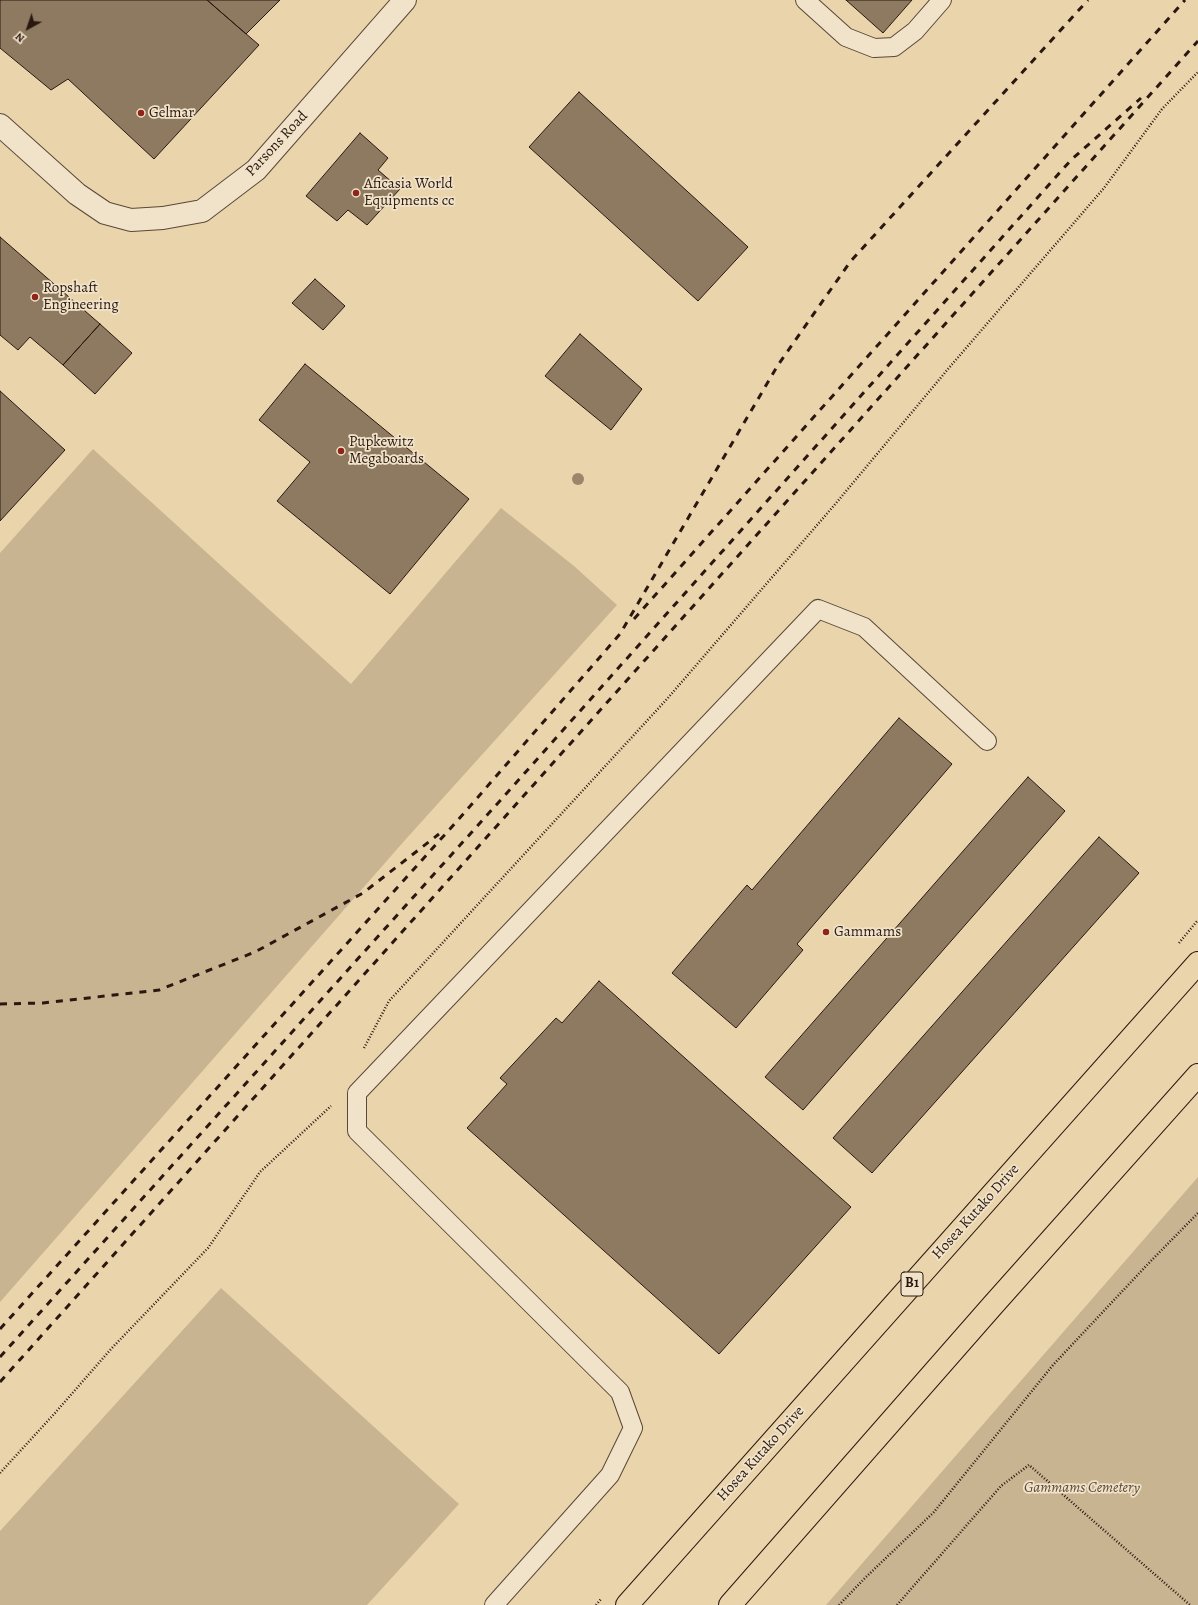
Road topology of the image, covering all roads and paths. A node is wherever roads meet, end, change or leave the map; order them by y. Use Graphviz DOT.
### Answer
graph roads {
  1 [pos="405,0"];
  2 [pos="805,0"];
  3 [pos="942,0"];
  4 [pos="1198,72"];
  5 [pos="0,125"];
  6 [pos="986,741"];
  7 [pos="1198,963"];
  8 [pos="364,1048"];
  9 [pos="1198,1076"];
  10 [pos="336,1101"];
  11 [pos="1198,1213"];
  12 [pos="0,1473"];
  13 [pos="494,1605"];
  14 [pos="627,1605"];
  15 [pos="730,1605"];
  16 [pos="839,1605"];
  17 [pos="897,1605"];
  18 [pos="1190,1605"];
  1 -- 5 [label="street, Parsons Road"];
  2 -- 3 [label="lane"];
  4 -- 8 [label="path"];
  6 -- 13 [label="lane"];
  7 -- 14 [label="main road, Hosea Kutako Drive / B1"];
  9 -- 15 [label="main road"];
  10 -- 12 [label="path"];
  11 -- 16 [label="path"];
  17 -- 18 [label="path"];
}
